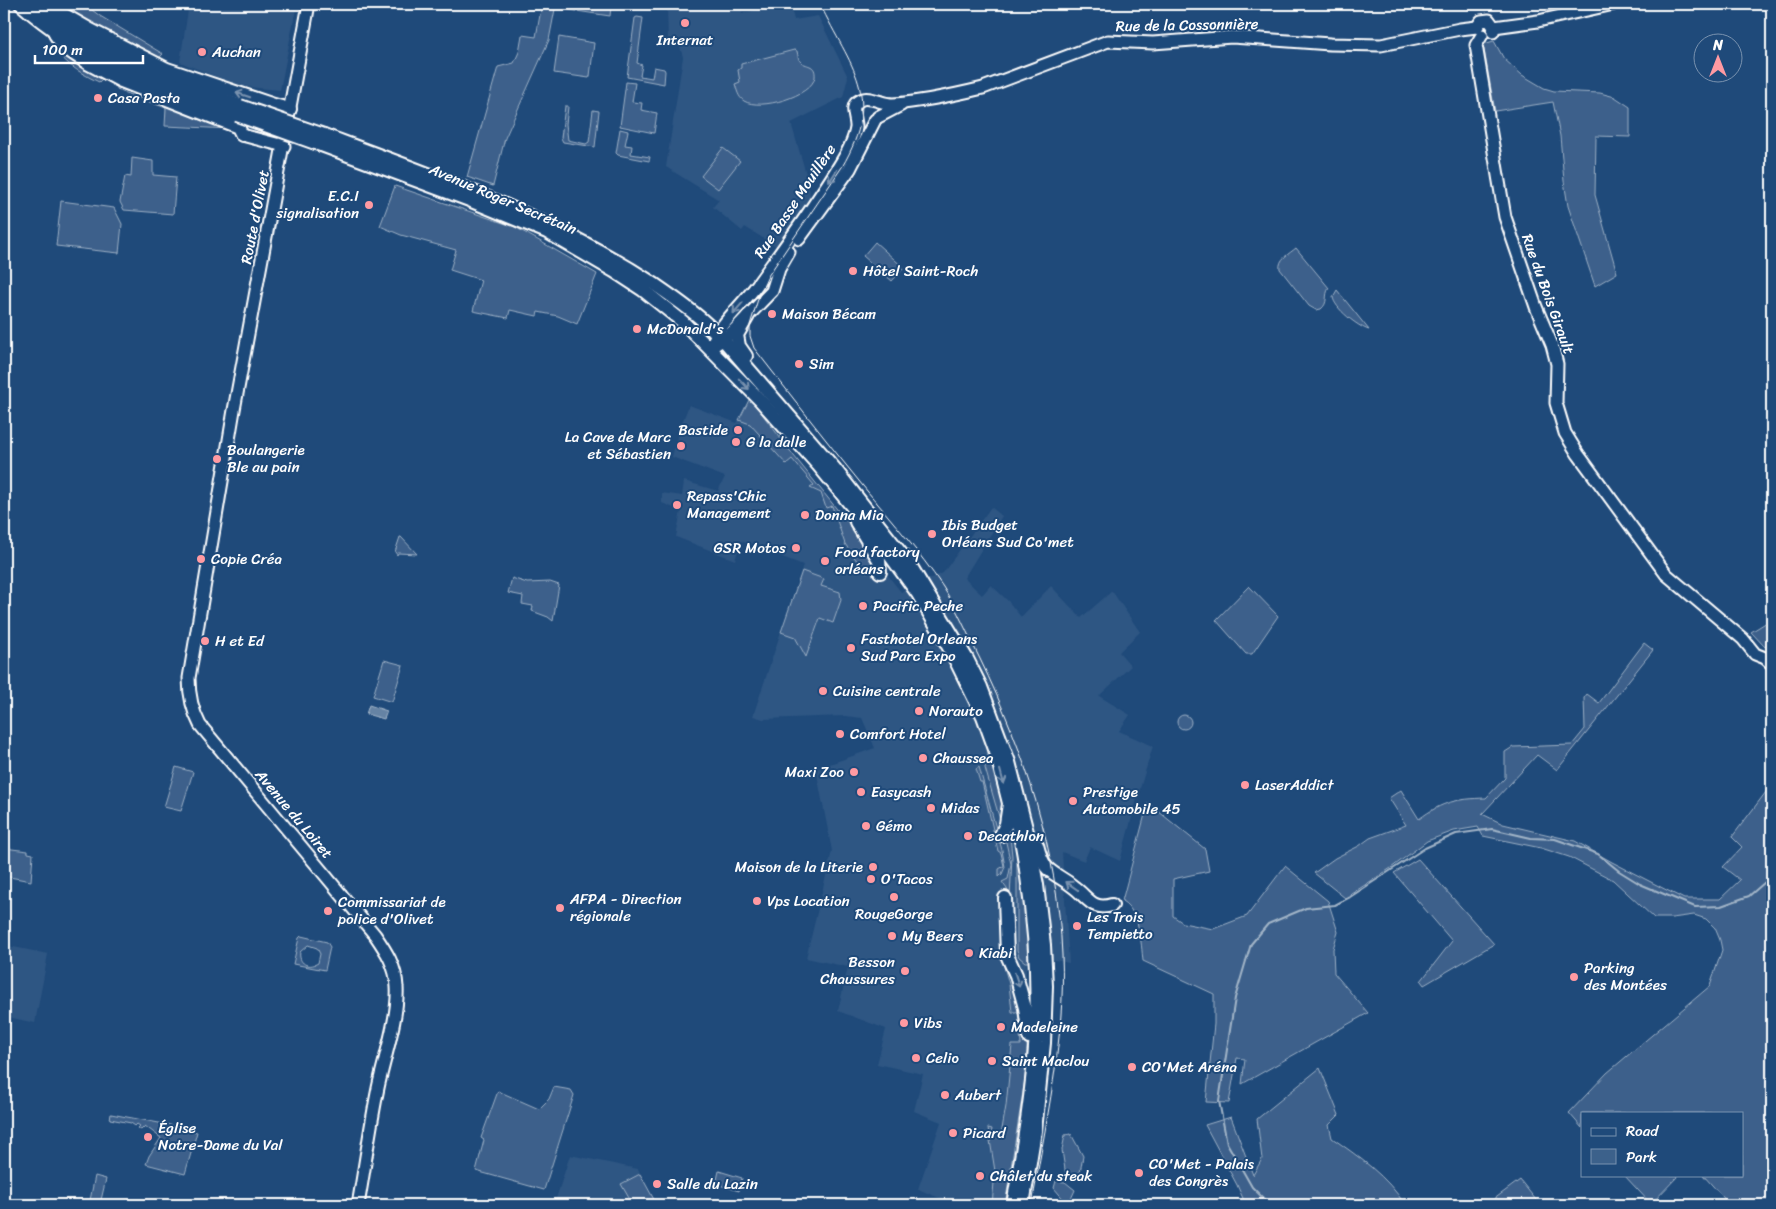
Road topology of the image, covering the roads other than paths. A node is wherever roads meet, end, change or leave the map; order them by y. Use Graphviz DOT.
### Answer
graph roads {
  1 [pos="21,4"];
  2 [pos="35,4"];
  3 [pos="45,4"];
  4 [pos="309,4"];
  5 [pos="1614,4"];
  6 [pos="50,28"];
  7 [pos="1480,31"];
  8 [pos="876,101"];
  9 [pos="906,103"];
  10 [pos="290,109"];
  11 [pos="238,110"];
  12 [pos="854,114"];
  13 [pos="876,119"];
  14 [pos="242,135"];
  15 [pos="323,140"];
  16 [pos="284,146"];
  17 [pos="758,284"];
  18 [pos="772,291"];
  19 [pos="748,316"];
  20 [pos="715,341"];
  21 [pos="765,396"];
  22 [pos="799,428"];
  23 [pos="230,436"];
  24 [pos="880,572"];
  25 [pos="956,648"];
  26 [pos="1772,664"];
  27 [pos="1001,741"];
  28 [pos="1009,802"];
  29 [pos="1002,835"];
  30 [pos="1005,898"];
  31 [pos="1112,905"];
  32 [pos="1040,955"];
  33 [pos="1041,984"];
  34 [pos="358,1205"];
  35 [pos="1013,1205"];
  36 [pos="1023,1205"];
  1 -- 6 [label="main road, Avenue Roger Secrétain"];
  2 -- 11 [label="main road, Avenue Roger Secrétain"];
  10 -- 3 [label="main road, one-way"];
  4 -- 10 [label="street, Route d'Olivet"];
  5 -- 7 [label="street, Rue de la Cossonnière"];
  6 -- 11 [label="main road, Avenue Roger Secrétain"];
  6 -- 14 [label="main road"];
  7 -- 9 [label="street, Rue de la Cossonnière"];
  7 -- 26 [label="street, Rue du Bois Girault"];
  8 -- 9 [label="street, Rue de la Cossonnière"];
  8 -- 12 [label="street"];
  8 -- 13 [label="street"];
  9 -- 13 [label="street, Rue de la Cossonnière"];
  10 -- 16 [label="street, Route d'Olivet"];
  11 -- 15 [label="main road, Avenue Roger Secrétain, bridge"];
  12 -- 13 [label="street"];
  12 -- 17 [label="street, Rue Basse Mouillère, one-way"];
  13 -- 18 [label="street, Rue Basse Mouillère"];
  14 -- 16 [label="street"];
  15 -- 20 [label="main road, Avenue Roger Secrétain"];
  15 -- 20 [label="main road, Avenue Roger Secrétain"];
  16 -- 23 [label="street, Route d'Olivet"];
  17 -- 18 [label="street"];
  17 -- 20 [label="street, Rue Basse Mouillère, one-way"];
  18 -- 19 [label="street, Rue Basse Mouillère"];
  19 -- 20 [label="street, Rue Basse Mouillère"];
  19 -- 22 [label="main road"];
  20 -- 21 [label="main road, Avenue Roger Secrétain"];
  21 -- 22 [label="main road, Avenue Roger Secrétain"];
  21 -- 24 [label="main road"];
  21 -- 25 [label="main road, Avenue Roger Secrétain"];
  22 -- 25 [label="main road, Avenue Roger Secrétain"];
  23 -- 34 [label="street, Avenue du Loiret"];
  25 -- 27 [label="main road, Avenue Roger Secrétain"];
  25 -- 28 [label="main road, Avenue Roger Secrétain, one-way"];
  31 -- 27 [label="main road, one-way"];
  27 -- 32 [label="main road, Avenue Roger Secrétain"];
  28 -- 29 [label="main road"];
  28 -- 32 [label="main road, Avenue Roger Secrétain"];
  30 -- 35 [label="main road, one-way"];
  32 -- 33 [label="main road, Avenue Roger Secrétain"];
  33 -- 35 [label="main road, Avenue Roger Secrétain"];
  33 -- 36 [label="main road, Avenue Roger Secrétain"];
}
